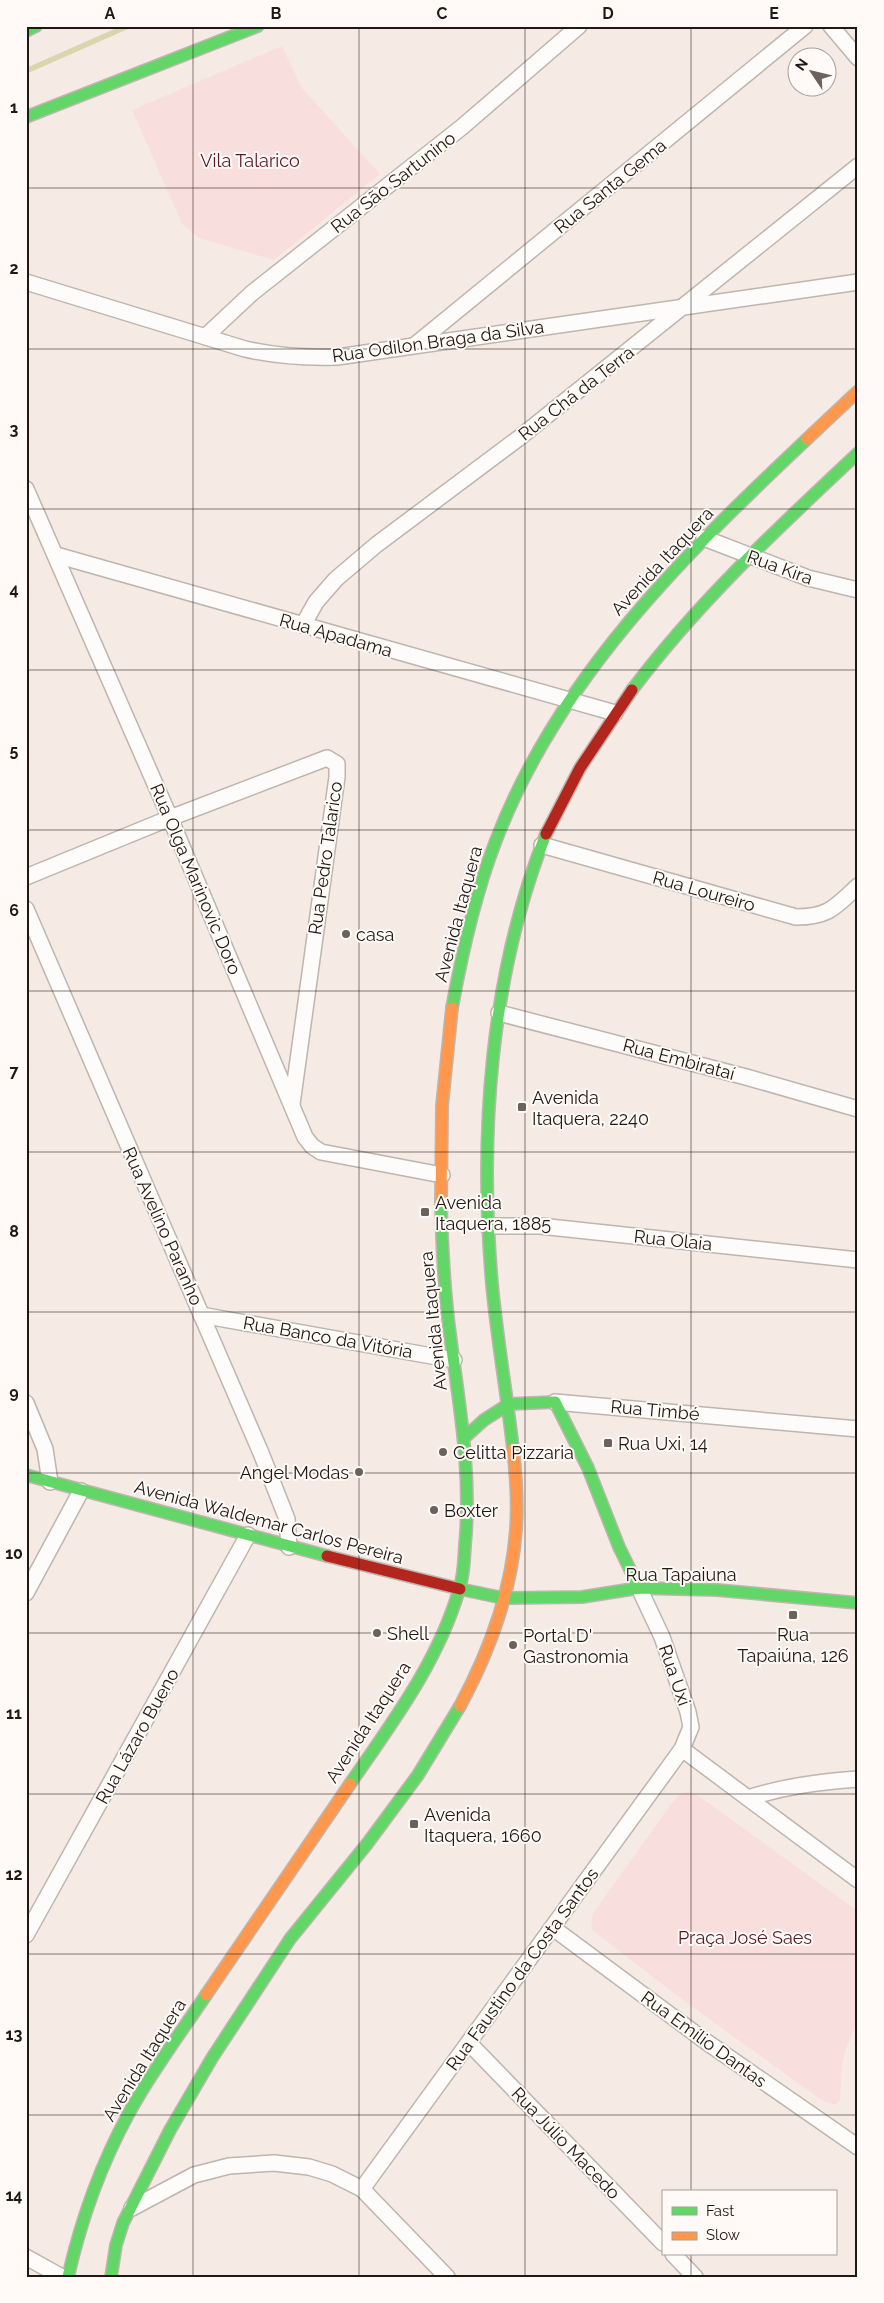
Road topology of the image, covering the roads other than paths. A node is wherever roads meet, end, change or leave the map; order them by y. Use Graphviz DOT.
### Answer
graph roads {
  1 [pos="36,26"];
  2 [pos="258,26"];
  3 [pos="579,26"];
  4 [pos="805,26"];
  5 [pos="831,26"];
  6 [pos="26,31"];
  7 [pos="858,58"];
  8 [pos="26,117"];
  9 [pos="858,166"];
  10 [pos="26,282"];
  11 [pos="858,282"];
  12 [pos="684,307"];
  13 [pos="206,336"];
  14 [pos="415,345"];
  15 [pos="858,391"];
  16 [pos="858,453"];
  17 [pos="26,489"];
  18 [pos="704,538"];
  19 [pos="56,555"];
  20 [pos="750,556"];
  21 [pos="858,590"];
  22 [pos="303,625"];
  23 [pos="568,702"];
  24 [pos="615,713"];
  25 [pos="170,818"];
  26 [pos="542,845"];
  27 [pos="26,877"];
  28 [pos="858,886"];
  29 [pos="26,909"];
  30 [pos="499,1013"];
  31 [pos="292,1106"];
  32 [pos="858,1109"];
  33 [pos="442,1174"];
  34 [pos="487,1226"];
  35 [pos="858,1260"];
  36 [pos="202,1315"];
  37 [pos="454,1360"];
  38 [pos="555,1402"];
  39 [pos="26,1403"];
  40 [pos="509,1404"];
  41 [pos="858,1429"];
  42 [pos="464,1438"];
  43 [pos="26,1475"];
  44 [pos="50,1482"];
  45 [pos="80,1491"];
  46 [pos="248,1535"];
  47 [pos="289,1546"];
  48 [pos="639,1588"];
  49 [pos="460,1589"];
  50 [pos="26,1592"];
  51 [pos="503,1598"];
  52 [pos="858,1603"];
  53 [pos="682,1749"];
  54 [pos="858,1779"];
  55 [pos="748,1798"];
  56 [pos="858,1880"];
  57 [pos="553,1928"];
  58 [pos="26,1935"];
  59 [pos="469,2043"];
  60 [pos="858,2147"];
  61 [pos="362,2189"];
  62 [pos="132,2208"];
  63 [pos="662,2242"];
  64 [pos="675,2256"];
  65 [pos="26,2257"];
  66 [pos="62,2277"];
  67 [pos="68,2277"];
  68 [pos="111,2277"];
  69 [pos="447,2277"];
  70 [pos="695,2277"];
  1 -- 6 [label="main road"];
  2 -- 8 [label="main road"];
  3 -- 13 [label="street, Rua São Sartunino"];
  4 -- 14 [label="street, Rua Santa Gema"];
  5 -- 7 [label="street"];
  9 -- 12 [label="street, Rua Chá da Terra"];
  10 -- 13 [label="street, Rua Odilon Braga da Silva"];
  11 -- 12 [label="street, Rua Odilon Braga da Silva"];
  12 -- 14 [label="street, Rua Odilon Braga da Silva"];
  12 -- 22 [label="street, Rua Chá da Terra"];
  13 -- 14 [label="street, Rua Odilon Braga da Silva"];
  15 -- 18 [label="main road, Avenida Itaquera"];
  16 -- 20 [label="main road"];
  17 -- 19 [label="street, Rua Olga Marinovic Doro"];
  18 -- 20 [label="street, Rua Kira"];
  18 -- 23 [label="main road, Avenida Itaquera"];
  19 -- 22 [label="street, Rua Apadama"];
  19 -- 25 [label="street, Rua Olga Marinovic Doro"];
  20 -- 21 [label="street, Rua Kira"];
  20 -- 24 [label="main road"];
  22 -- 23 [label="street, Rua Apadama"];
  23 -- 24 [label="street, Rua Apadama"];
  23 -- 33 [label="main road, Avenida Itaquera"];
  24 -- 26 [label="main road"];
  25 -- 27 [label="street, Rua Pedro Talarico"];
  25 -- 31 [label="street, Rua Olga Marinovic Doro"];
  25 -- 31 [label="street, Rua Pedro Talarico"];
  26 -- 28 [label="street, Rua Loureiro"];
  26 -- 30 [label="main road"];
  29 -- 36 [label="street, Rua Avelino Paranho"];
  30 -- 32 [label="street, Rua Embirataí"];
  30 -- 34 [label="main road"];
  31 -- 33 [label="street, Rua Olga Marinovic Doro"];
  33 -- 37 [label="main road, Avenida Itaquera"];
  34 -- 35 [label="street, Rua Olaia"];
  34 -- 40 [label="main road"];
  36 -- 37 [label="street, Rua Banco da Vitória"];
  36 -- 47 [label="street, Rua Avelino Paranho"];
  37 -- 42 [label="main road, Avenida Itaquera"];
  38 -- 40 [label="main road, Rua Timbé"];
  38 -- 41 [label="street, Rua Timbé"];
  38 -- 48 [label="main road, Rua Uxi"];
  39 -- 44 [label="street"];
  40 -- 42 [label="main road"];
  40 -- 51 [label="main road"];
  42 -- 49 [label="main road, Avenida Itaquera"];
  43 -- 44 [label="main road, Avenida Waldemar Carlos Pereira"];
  44 -- 45 [label="main road, Avenida Waldemar Carlos Pereira"];
  45 -- 46 [label="main road, Avenida Waldemar Carlos Pereira"];
  45 -- 50 [label="street"];
  46 -- 47 [label="main road, Avenida Waldemar Carlos Pereira"];
  46 -- 58 [label="street, Rua Lázaro Bueno"];
  47 -- 49 [label="main road, Avenida Waldemar Carlos Pereira"];
  48 -- 51 [label="main road, Rua Tapaiuna"];
  48 -- 52 [label="main road, Rua Tapaiuna"];
  48 -- 53 [label="street, Rua Uxi"];
  49 -- 51 [label="main road, Avenida Waldemar Carlos Pereira"];
  49 -- 67 [label="main road, Avenida Itaquera"];
  51 -- 62 [label="main road"];
  53 -- 55 [label="street"];
  53 -- 57 [label="street, Rua Faustino da Costa Santos"];
  54 -- 55 [label="street"];
  55 -- 56 [label="street"];
  57 -- 59 [label="street, Rua Faustino da Costa Santos"];
  57 -- 60 [label="street, Rua Emílio Dantas"];
  59 -- 61 [label="street, Rua Faustino da Costa Santos"];
  59 -- 63 [label="street, Rua Júlio Macedo"];
  61 -- 62 [label="street"];
  61 -- 69 [label="street"];
  62 -- 68 [label="main road"];
  64 -- 70 [label="street"];
  65 -- 66 [label="street"];
}
